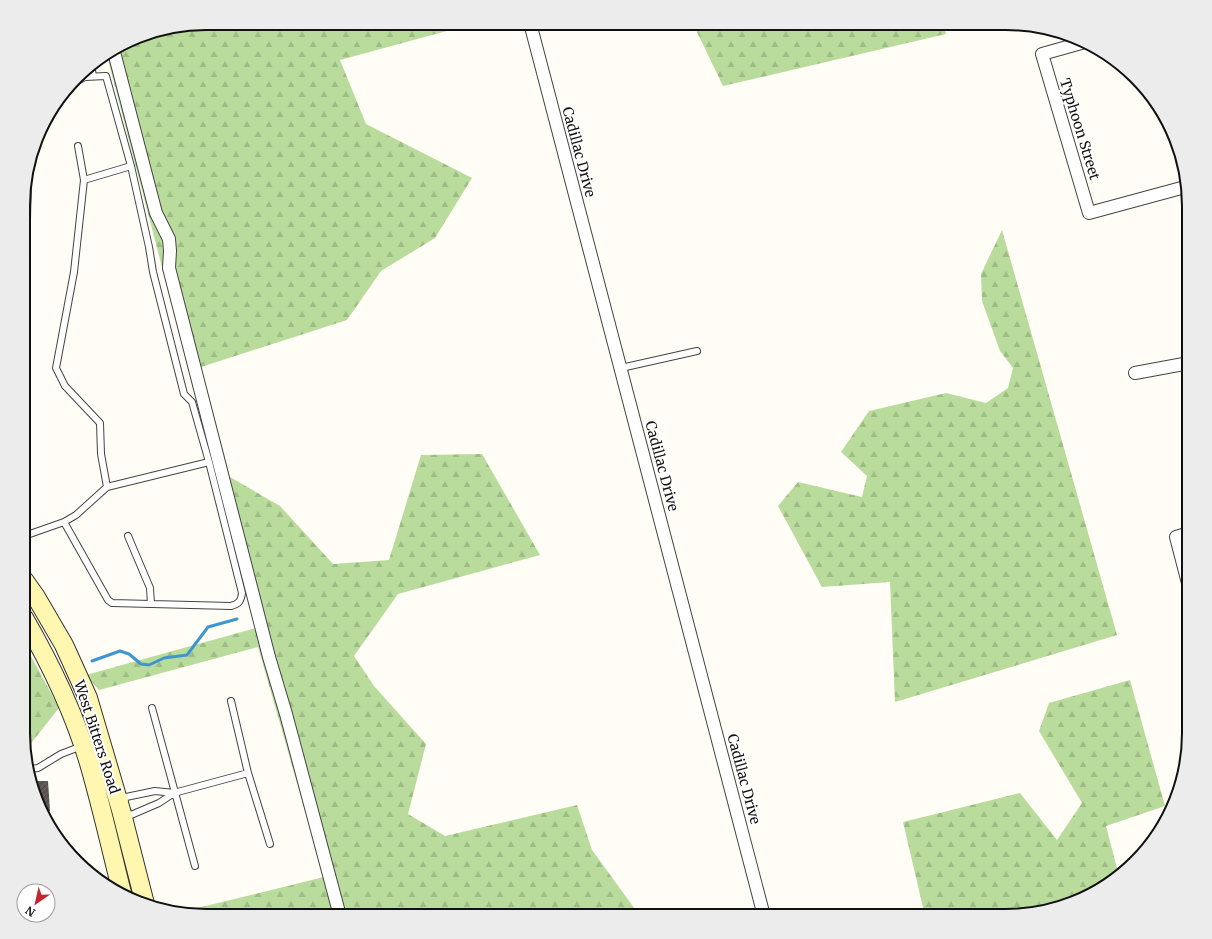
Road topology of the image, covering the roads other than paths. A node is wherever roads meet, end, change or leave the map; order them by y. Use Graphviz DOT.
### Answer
graph roads {
  1 [pos="532,30"];
  2 [pos="1076,44"];
  3 [pos="115,56"];
  4 [pos="92,72"];
  5 [pos="93,76"];
  6 [pos="86,77"];
  7 [pos="78,146"];
  8 [pos="131,166"];
  9 [pos="84,180"];
  10 [pos="1181,188"];
  11 [pos="697,351"];
  12 [pos="1182,364"];
  13 [pos="621,368"];
  14 [pos="1135,373"];
  15 [pos="209,462"];
  16 [pos="107,487"];
  17 [pos="64,522"];
  18 [pos="30,534"];
  19 [pos="1182,535"];
  20 [pos="128,536"];
  21 [pos="1182,560"];
  22 [pos="30,588"];
  23 [pos="151,604"];
  24 [pos="30,633"];
  25 [pos="231,701"];
  26 [pos="152,708"];
  27 [pos="82,746"];
  28 [pos="33,769"];
  29 [pos="248,773"];
  30 [pos="174,793"];
  31 [pos="121,810"];
  32 [pos="102,815"];
  33 [pos="270,844"];
  34 [pos="194,866"];
  35 [pos="120,886"];
  36 [pos="143,898"];
  37 [pos="338,909"];
  38 [pos="762,909"];
  1 -- 13 [label="street, Cadillac Drive"];
  2 -- 10 [label="street, Typhoon Street"];
  3 -- 37 [label="street"];
  4 -- 5 [label="lane"];
  5 -- 6 [label="lane"];
  5 -- 8 [label="lane"];
  7 -- 9 [label="lane"];
  8 -- 9 [label="lane"];
  8 -- 15 [label="lane"];
  9 -- 16 [label="lane"];
  11 -- 13 [label="lane"];
  12 -- 14 [label="street"];
  13 -- 38 [label="street, Cadillac Drive"];
  15 -- 16 [label="lane"];
  15 -- 23 [label="lane"];
  16 -- 17 [label="lane"];
  17 -- 18 [label="lane"];
  17 -- 23 [label="lane"];
  19 -- 21 [label="street"];
  20 -- 23 [label="lane"];
  22 -- 31 [label="main road, West Bitters Road"];
  24 -- 27 [label="main road, West Bitters Road"];
  25 -- 29 [label="lane"];
  26 -- 30 [label="lane"];
  27 -- 28 [label="lane"];
  27 -- 32 [label="main road, West Bitters Road"];
  29 -- 30 [label="lane"];
  29 -- 33 [label="lane"];
  30 -- 31 [label="lane"];
  30 -- 31 [label="lane"];
  30 -- 34 [label="lane"];
  31 -- 32 [label="main road"];
  31 -- 36 [label="main road, West Bitters Road"];
  32 -- 35 [label="main road, West Bitters Road"];
}
